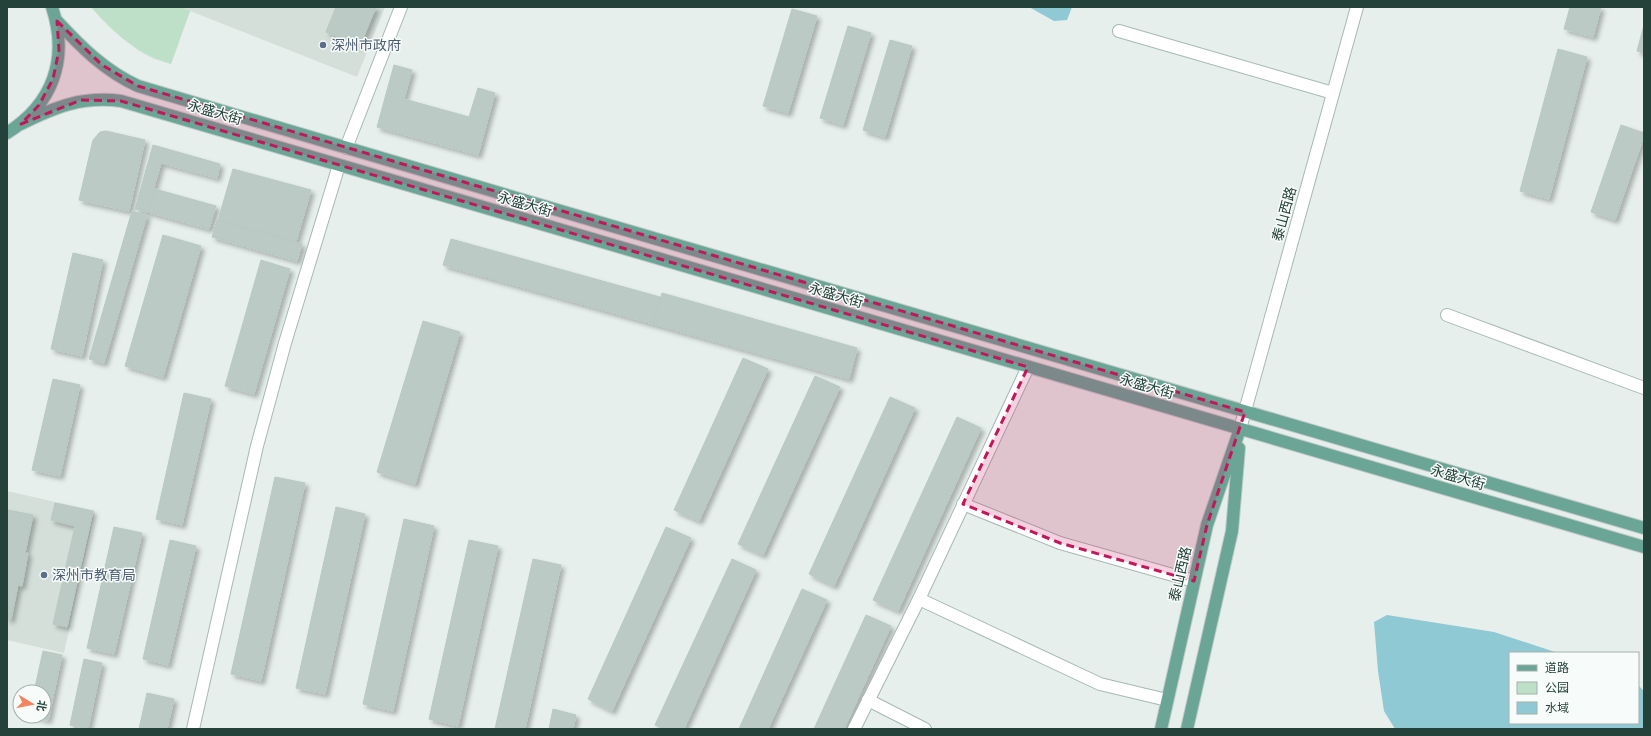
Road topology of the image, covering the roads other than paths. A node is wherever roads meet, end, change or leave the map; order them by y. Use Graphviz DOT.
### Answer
graph roads {
  1 [pos="52,7"];
  2 [pos="400,7"];
  3 [pos="1357,7"];
  4 [pos="57,21"];
  5 [pos="1119,31"];
  6 [pos="1333,93"];
  7 [pos="21,124"];
  8 [pos="7,133"];
  9 [pos="346,148"];
  10 [pos="339,165"];
  11 [pos="1447,315"];
  12 [pos="1028,367"];
  13 [pos="1644,388"];
  14 [pos="1245,412"];
  15 [pos="1240,429"];
  16 [pos="964,504"];
  17 [pos="1643,526"];
  18 [pos="1644,547"];
  19 [pos="1194,581"];
  20 [pos="919,599"];
  21 [pos="868,700"];
  22 [pos="1167,700"];
  23 [pos="193,729"];
  24 [pos="854,729"];
  25 [pos="925,729"];
  26 [pos="1160,729"];
  27 [pos="1187,729"];
  1 -- 4 [label="main road"];
  2 -- 9 [label="street"];
  3 -- 6 [label="street, 泰山西路"];
  4 -- 7 [label="main road"];
  4 -- 9 [label="main road, 永盛大街"];
  5 -- 6 [label="street"];
  6 -- 14 [label="street, 泰山西路"];
  7 -- 8 [label="main road"];
  7 -- 10 [label="main road, 永盛大街"];
  9 -- 14 [label="main road, 永盛大街"];
  10 -- 12 [label="main road, 永盛大街"];
  10 -- 23 [label="street"];
  11 -- 13 [label="street"];
  12 -- 15 [label="main road, 永盛大街"];
  12 -- 16 [label="street"];
  14 -- 15 [label="street, 泰山西路"];
  14 -- 17 [label="main road, 永盛大街"];
  15 -- 18 [label="main road, 永盛大街"];
  15 -- 19 [label="main road, 泰山西路"];
  15 -- 27 [label="main road, 泰山西路"];
  16 -- 19 [label="street"];
  16 -- 20 [label="street"];
  19 -- 22 [label="main road, 泰山西路"];
  20 -- 21 [label="street"];
  20 -- 22 [label="street"];
  21 -- 24 [label="street"];
  21 -- 25 [label="street"];
  22 -- 26 [label="main road, 泰山西路"];
}
